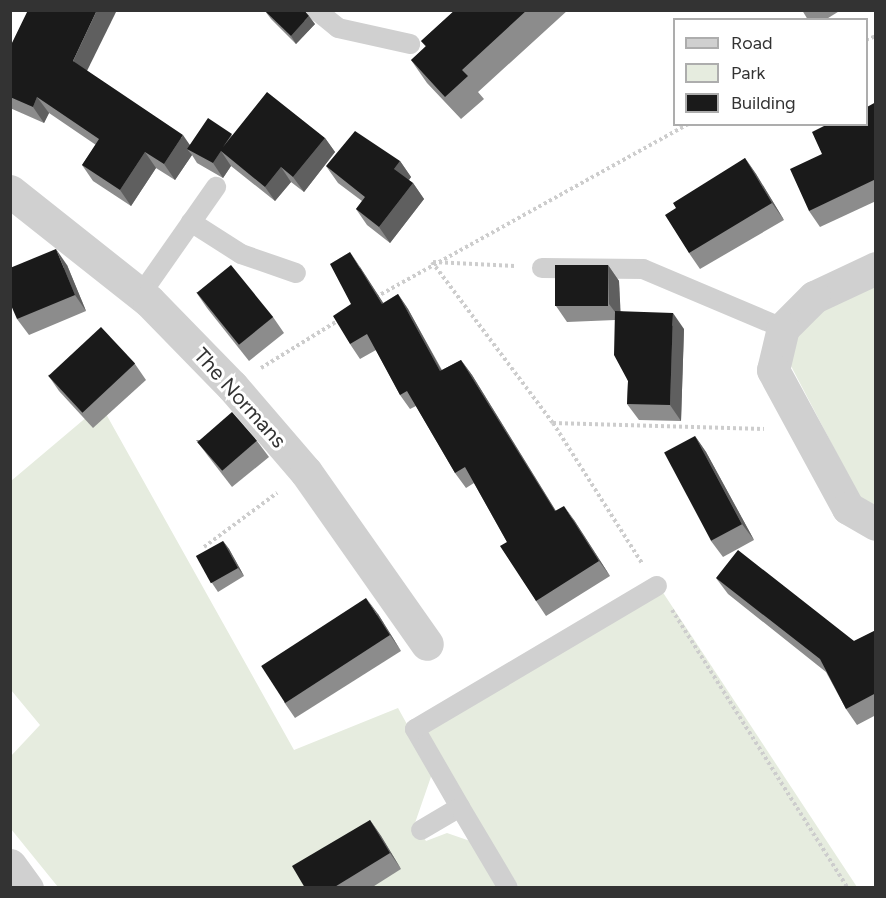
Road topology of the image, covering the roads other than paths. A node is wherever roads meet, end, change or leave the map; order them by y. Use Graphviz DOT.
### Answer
graph roads {
  1 [pos="316,10"];
  2 [pos="410,44"];
  3 [pos="216,187"];
  4 [pos="10,191"];
  5 [pos="191,222"];
  6 [pos="542,268"];
  7 [pos="876,268"];
  8 [pos="296,273"];
  9 [pos="141,294"];
  10 [pos="783,328"];
  11 [pos="876,524"];
  12 [pos="657,586"];
  13 [pos="427,644"];
  14 [pos="460,807"];
  15 [pos="421,830"];
  16 [pos="10,866"];
  17 [pos="27,888"];
  18 [pos="508,888"];
  1 -- 2 [label="lane"];
  3 -- 5 [label="lane"];
  4 -- 9 [label="street, The Normans"];
  5 -- 8 [label="lane"];
  5 -- 9 [label="lane"];
  6 -- 10 [label="lane"];
  7 -- 10 [label="street"];
  9 -- 13 [label="street, The Normans"];
  10 -- 11 [label="street"];
  12 -- 14 [label="lane"];
  14 -- 15 [label="lane"];
  14 -- 18 [label="lane"];
  16 -- 17 [label="street"];
}
